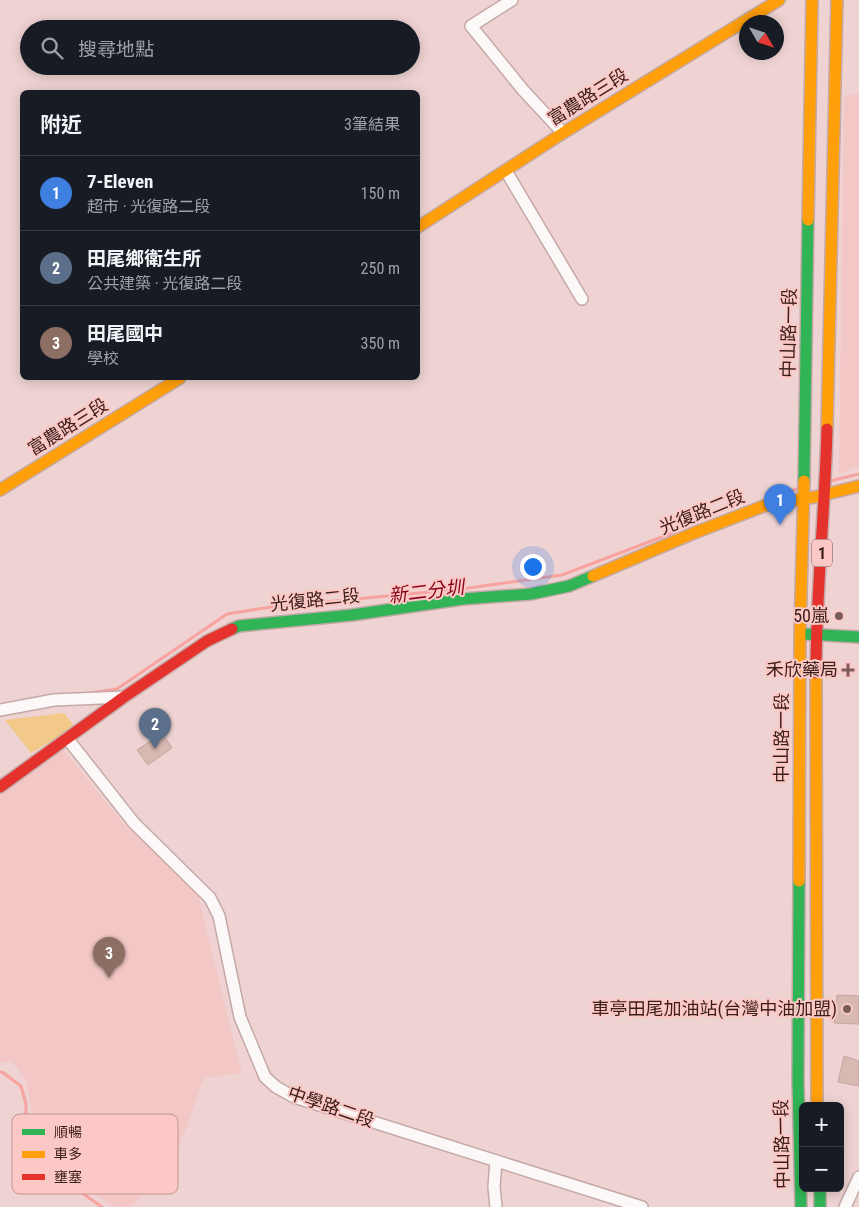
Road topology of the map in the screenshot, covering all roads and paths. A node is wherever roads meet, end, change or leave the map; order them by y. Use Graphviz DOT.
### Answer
graph roads {
  1 [pos="512,0"];
  2 [pos="779,0"];
  3 [pos="812,0"];
  4 [pos="837,0"];
  5 [pos="563,133"];
  6 [pos="506,171"];
  7 [pos="420,226"];
  8 [pos="582,299"];
  9 [pos="177,380"];
  10 [pos="859,486"];
  11 [pos="0,490"];
  12 [pos="815,496"];
  13 [pos="800,633"];
  14 [pos="816,635"];
  15 [pos="859,637"];
  16 [pos="124,697"];
  17 [pos="0,710"];
  18 [pos="67,738"];
  19 [pos="0,787"];
  20 [pos="817,1102"];
  21 [pos="496,1161"];
  22 [pos="859,1177"];
  23 [pos="820,1192"];
  24 [pos="496,1207"];
  25 [pos="642,1207"];
  26 [pos="801,1207"];
  27 [pos="820,1207"];
  28 [pos="845,1207"];
  1 -- 5 [label="street"];
  2 -- 5 [label="main road, 富農路三段"];
  3 -- 12 [label="main road, 中山路一段 / 1"];
  4 -- 12 [label="main road, 中山路一段 / 1"];
  5 -- 6 [label="main road, 富農路三段"];
  6 -- 7 [label="main road, 富農路三段"];
  6 -- 8 [label="street"];
  9 -- 11 [label="main road, 富農路三段"];
  10 -- 12 [label="main road, 光復路二段"];
  12 -- 13 [label="main road, 中山路一段 / 1"];
  12 -- 14 [label="main road, 中山路一段 / 1"];
  12 -- 16 [label="main road, 光復路二段"];
  13 -- 14 [label="main road"];
  13 -- 26 [label="main road, 中山路一段 / 1"];
  14 -- 15 [label="main road"];
  14 -- 20 [label="main road, 中山路一段 / 1"];
  16 -- 17 [label="street"];
  16 -- 18 [label="main road, 光復路二段"];
  18 -- 19 [label="main road, 光復路二段"];
  18 -- 21 [label="street, 中學路二段"];
  21 -- 24 [label="street"];
  21 -- 25 [label="street, 中學路二段"];
  22 -- 28 [label="street"];
  23 -- 27 [label="main road, 中山路一段"];
}
